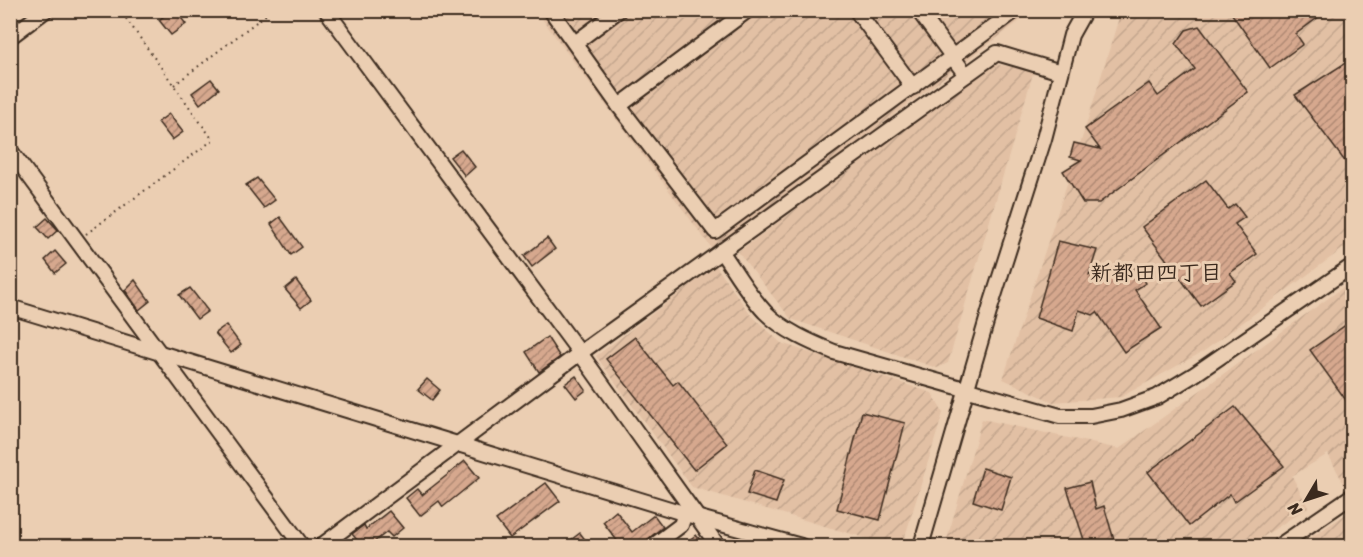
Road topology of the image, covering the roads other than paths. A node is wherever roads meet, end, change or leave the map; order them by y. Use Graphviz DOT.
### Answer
graph roads {
  1 [pos="46,10"];
  2 [pos="326,10"];
  3 [pos="555,10"];
  4 [pos="619,10"];
  5 [pos="748,10"];
  6 [pos="856,10"];
  7 [pos="918,10"];
  8 [pos="1016,10"];
  9 [pos="1085,10"];
  10 [pos="10,37"];
  11 [pos="575,43"];
  12 [pos="952,57"];
  13 [pos="1061,72"];
  14 [pos="966,75"];
  15 [pos="913,87"];
  16 [pos="619,106"];
  17 [pos="10,150"];
  18 [pos="721,251"];
  19 [pos="1353,266"];
  20 [pos="10,307"];
  21 [pos="159,352"];
  22 [pos="580,353"];
  23 [pos="968,390"];
  24 [pos="460,443"];
  25 [pos="1353,496"];
  26 [pos="690,515"];
  27 [pos="302,546"];
  28 [pos="321,546"];
  29 [pos="653,546"];
  30 [pos="718,546"];
  31 [pos="801,546"];
  32 [pos="921,546"];
  33 [pos="1279,546"];
  1 -- 10 [label="street"];
  2 -- 22 [label="street"];
  3 -- 11 [label="street"];
  4 -- 11 [label="street"];
  5 -- 16 [label="street"];
  6 -- 15 [label="street"];
  7 -- 12 [label="street"];
  8 -- 12 [label="street"];
  9 -- 13 [label="street"];
  11 -- 16 [label="street"];
  12 -- 14 [label="street"];
  12 -- 15 [label="street"];
  13 -- 14 [label="street"];
  13 -- 23 [label="street"];
  14 -- 18 [label="street"];
  15 -- 16 [label="street"];
  17 -- 21 [label="street"];
  18 -- 22 [label="street"];
  18 -- 23 [label="street"];
  19 -- 23 [label="street"];
  20 -- 21 [label="street"];
  21 -- 24 [label="street"];
  21 -- 27 [label="street"];
  22 -- 24 [label="street"];
  22 -- 26 [label="street"];
  23 -- 32 [label="street"];
  24 -- 26 [label="street"];
  24 -- 28 [label="street"];
  25 -- 33 [label="street"];
  26 -- 29 [label="street"];
  26 -- 30 [label="street"];
  26 -- 31 [label="street"];
}
